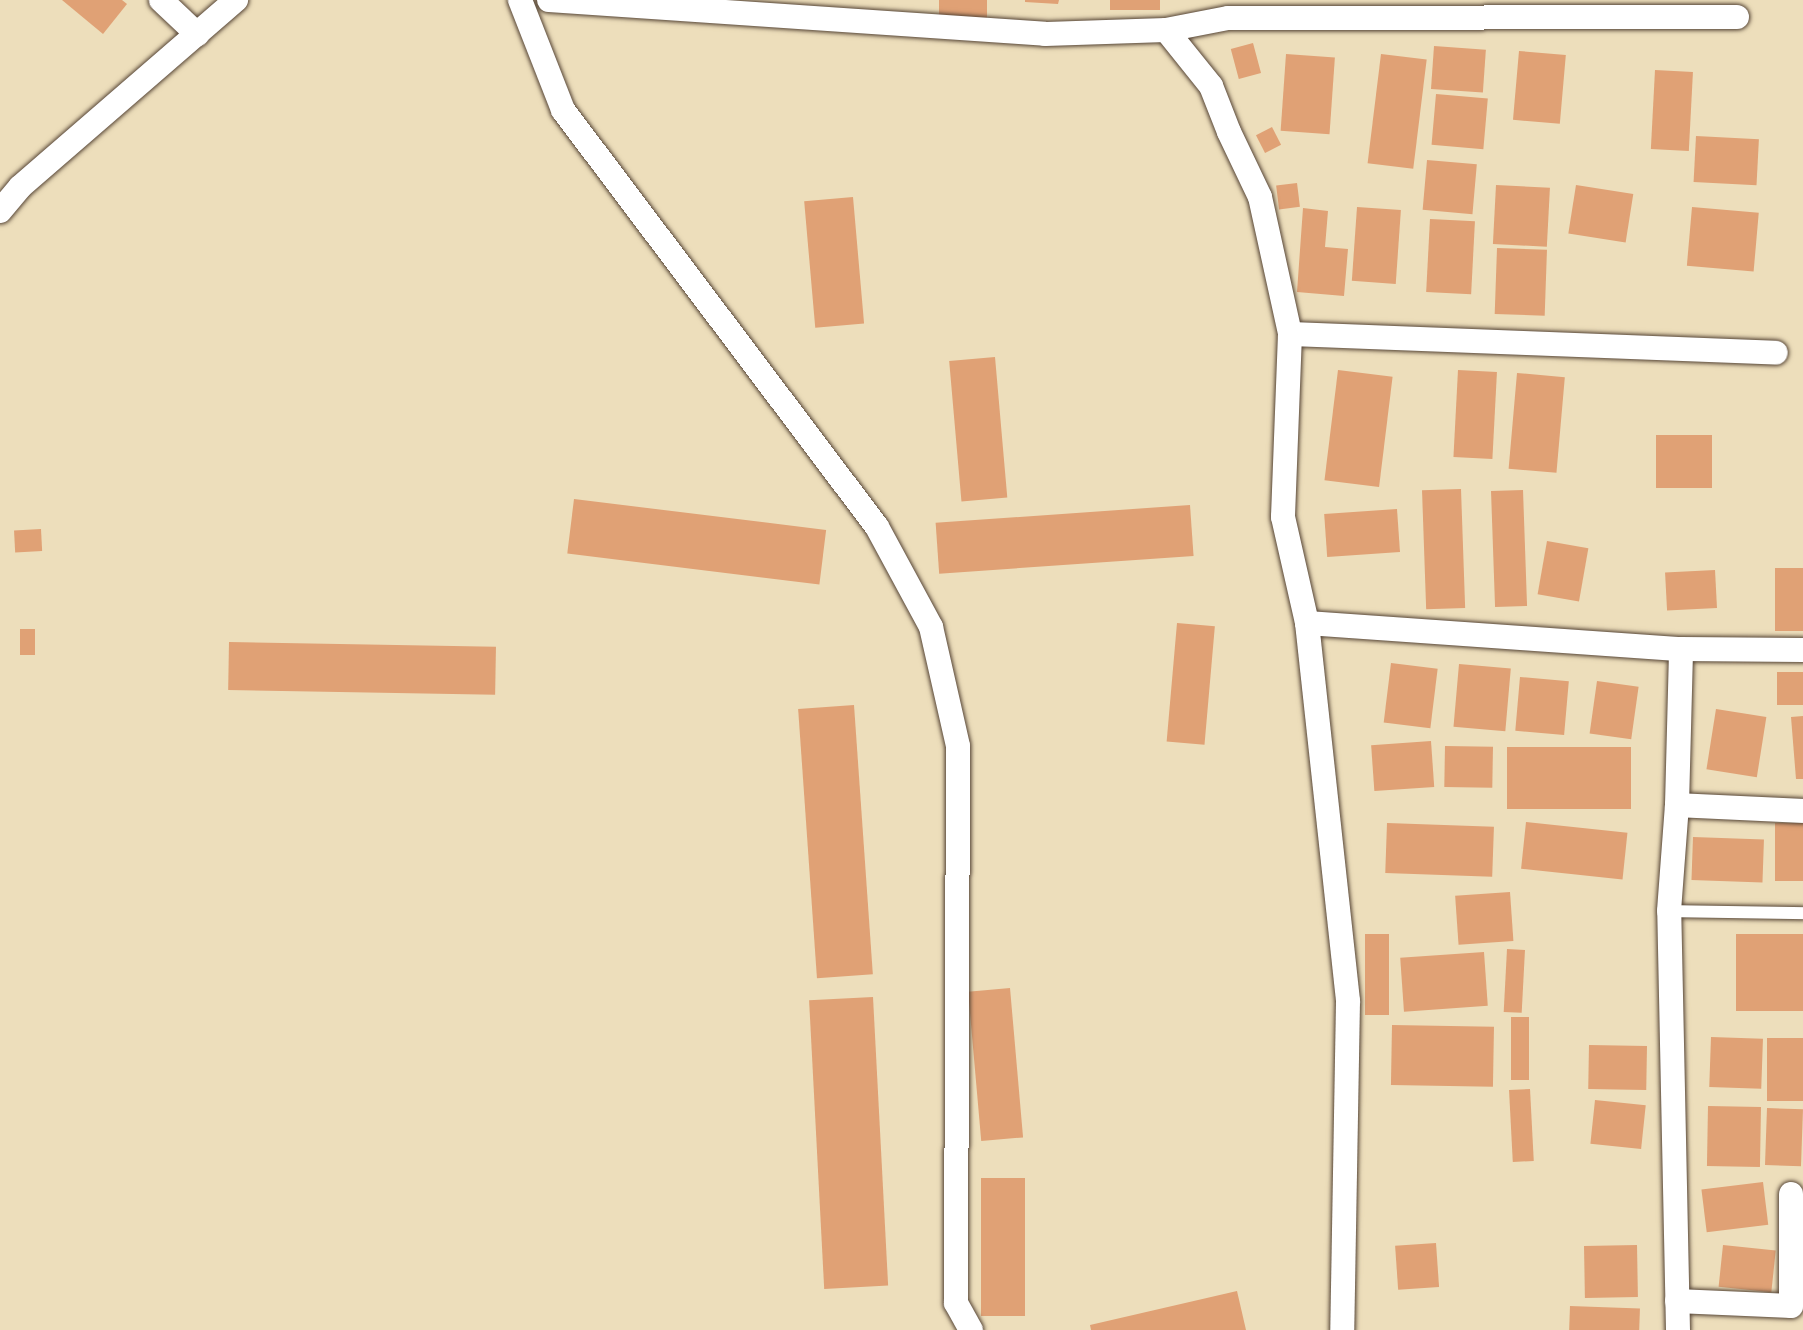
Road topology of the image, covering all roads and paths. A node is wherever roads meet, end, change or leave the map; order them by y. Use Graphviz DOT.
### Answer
graph roads {
  1 [pos="161,0"];
  2 [pos="236,0"];
  3 [pos="520,0"];
  4 [pos="549,0"];
  5 [pos="1737,17"];
  6 [pos="1166,30"];
  7 [pos="197,34"];
  8 [pos="10,184"];
  9 [pos="0,211"];
  10 [pos="1290,334"];
  11 [pos="1776,353"];
  12 [pos="1307,623"];
  13 [pos="1681,649"];
  14 [pos="1803,650"];
  15 [pos="1677,805"];
  16 [pos="1803,811"];
  17 [pos="1669,911"];
  18 [pos="1803,913"];
  19 [pos="1791,1194"];
  20 [pos="1677,1301"];
  21 [pos="971,1330"];
  22 [pos="1342,1330"];
  23 [pos="1678,1330"];
  1 -- 7 [label="street"];
  2 -- 7 [label="street"];
  3 -- 21 [label="street"];
  4 -- 6 [label="street"];
  5 -- 6 [label="street"];
  6 -- 10 [label="street"];
  7 -- 8 [label="street"];
  8 -- 9 [label="street"];
  10 -- 11 [label="street"];
  10 -- 12 [label="street"];
  12 -- 13 [label="street"];
  12 -- 22 [label="street"];
  13 -- 14 [label="street"];
  13 -- 15 [label="street"];
  15 -- 16 [label="street"];
  15 -- 17 [label="street"];
  17 -- 18 [label="lane"];
  17 -- 20 [label="street"];
  19 -- 20 [label="street"];
  20 -- 23 [label="street"];
}
